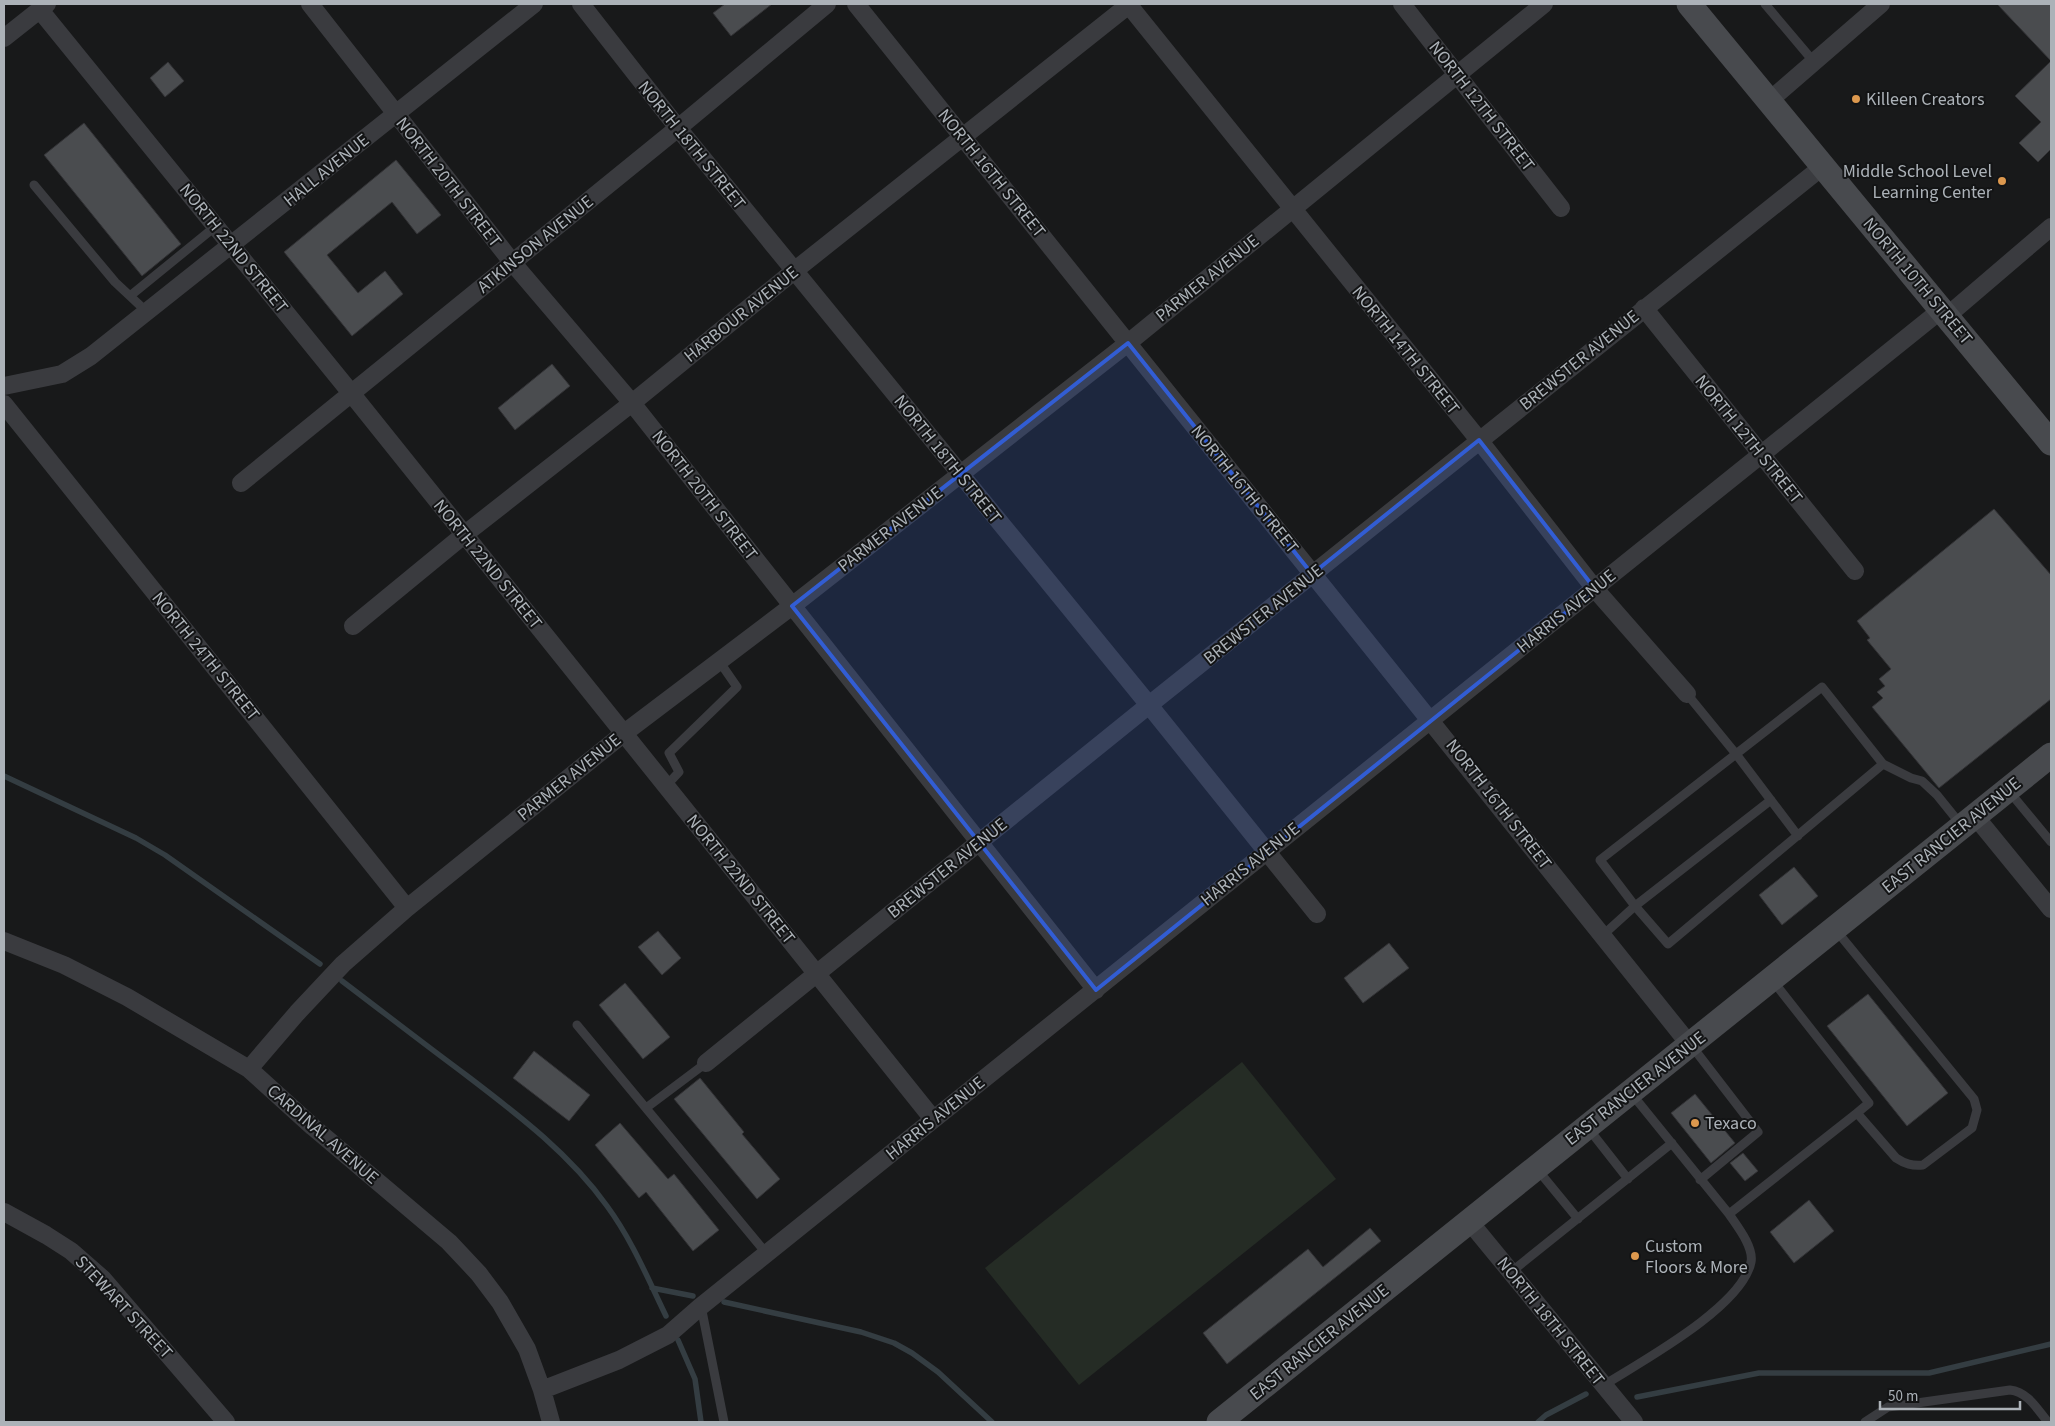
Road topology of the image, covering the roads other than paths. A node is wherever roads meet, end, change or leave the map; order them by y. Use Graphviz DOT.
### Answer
graph roads {
  1 [pos="310,4"];
  2 [pos="580,4"];
  3 [pos="827,4"];
  4 [pos="856,4"];
  5 [pos="1129,4"];
  6 [pos="1402,4"];
  7 [pos="1544,4"];
  8 [pos="1765,4"];
  9 [pos="1881,4"];
  10 [pos="528,6"];
  11 [pos="44,7"];
  12 [pos="1697,9"];
  13 [pos="4,38"];
  14 [pos="1814,62"];
  15 [pos="1458,73"];
  16 [pos="1769,101"];
  17 [pos="396,115"];
  18 [pos="678,128"];
  19 [pos="964,137"];
  20 [pos="1822,167"];
  21 [pos="34,185"];
  22 [pos="1292,208"];
  23 [pos="1561,208"];
  24 [pos="216,226"];
  25 [pos="2051,227"];
  26 [pos="232,245"];
  27 [pos="512,262"];
  28 [pos="794,271"];
  29 [pos="130,296"];
  30 [pos="1644,308"];
  31 [pos="147,312"];
  32 [pos="1944,313"];
  33 [pos="1128,343"];
  34 [pos="4,386"];
  35 [pos="351,393"];
  36 [pos="4,404"];
  37 [pos="632,404"];
  38 [pos="1479,440"];
  39 [pos="2051,443"];
  40 [pos="1761,454"];
  41 [pos="961,474"];
  42 [pos="241,483"];
  43 [pos="465,534"];
  44 [pos="1855,571"];
  45 [pos="1312,574"];
  46 [pos="1595,588"];
  47 [pos="792,606"];
  48 [pos="353,626"];
  49 [pos="719,661"];
  50 [pos="1687,694"];
  51 [pos="1149,705"];
  52 [pos="1431,719"];
  53 [pos="623,734"];
  54 [pos="1736,754"];
  55 [pos="2051,755"];
  56 [pos="1883,764"];
  57 [pos="666,786"];
  58 [pos="2008,789"];
  59 [pos="1771,800"];
  60 [pos="1969,821"];
  61 [pos="1798,836"];
  62 [pos="980,842"];
  63 [pos="2051,842"];
  64 [pos="1266,851"];
  65 [pos="1635,906"];
  66 [pos="407,908"];
  67 [pos="2051,909"];
  68 [pos="1316,914"];
  69 [pos="1835,929"];
  70 [pos="1603,935"];
  71 [pos="4,941"];
  72 [pos="816,973"];
  73 [pos="1772,980"];
  74 [pos="1096,990"];
  75 [pos="577,1025"];
  76 [pos="1690,1045"];
  77 [pos="706,1063"];
  78 [pos="249,1069"];
  79 [pos="1630,1092"];
  80 [pos="646,1108"];
  81 [pos="1857,1113"];
  82 [pos="934,1119"];
  83 [pos="1587,1126"];
  84 [pos="1672,1143"];
  85 [pos="1535,1167"];
  86 [pos="1628,1178"];
  87 [pos="1700,1180"];
  88 [pos="4,1212"];
  89 [pos="1729,1214"];
  90 [pos="1578,1219"];
  91 [pos="1469,1221"];
  92 [pos="766,1253"];
  93 [pos="1511,1272"];
  94 [pos="701,1306"];
  95 [pos="1604,1385"];
  96 [pos="542,1390"];
  97 [pos="1229,1420"];
  98 [pos="226,1422"];
  99 [pos="551,1422"];
  100 [pos="724,1422"];
  101 [pos="1634,1422"];
  102 [pos="1865,1422"];
  103 [pos="2048,1422"];
  1 -- 17 [label="street, NORTH 20TH STREET"];
  2 -- 18 [label="street, NORTH 18TH STREET"];
  3 -- 18 [label="street, ATKINSON AVENUE"];
  4 -- 19 [label="street, NORTH 16TH STREET"];
  5 -- 19 [label="street, HARBOUR AVENUE"];
  5 -- 22 [label="street, NORTH 14TH STREET"];
  6 -- 15 [label="street, NORTH 12TH STREET"];
  7 -- 15 [label="street, PARMER AVENUE"];
  8 -- 14 [label="lane"];
  9 -- 14 [label="street"];
  10 -- 17 [label="street, HALL AVENUE"];
  11 -- 13 [label="street"];
  11 -- 24 [label="street, NORTH 22ND STREET"];
  12 -- 16 [label="main road, NORTH 10TH STREET"];
  14 -- 16 [label="street"];
  15 -- 22 [label="street, PARMER AVENUE"];
  15 -- 23 [label="street, NORTH 12TH STREET"];
  16 -- 20 [label="main road, NORTH 10TH STREET"];
  17 -- 26 [label="street, HALL AVENUE"];
  17 -- 27 [label="street, NORTH 20TH STREET"];
  18 -- 27 [label="street, ATKINSON AVENUE"];
  18 -- 28 [label="street, NORTH 18TH STREET"];
  19 -- 28 [label="street, HARBOUR AVENUE"];
  19 -- 33 [label="street, NORTH 16TH STREET"];
  20 -- 30 [label="street, BREWSTER AVENUE"];
  20 -- 32 [label="main road, NORTH 10TH STREET"];
  21 -- 29 [label="lane"];
  22 -- 33 [label="street, PARMER AVENUE"];
  22 -- 38 [label="street, NORTH 14TH STREET"];
  24 -- 26 [label="street, NORTH 22ND STREET"];
  24 -- 29 [label="lane"];
  25 -- 32 [label="street, HARRIS AVENUE"];
  26 -- 31 [label="street, HALL AVENUE"];
  26 -- 35 [label="street, NORTH 22ND STREET"];
  27 -- 35 [label="street, ATKINSON AVENUE"];
  27 -- 37 [label="street, NORTH 20TH STREET"];
  28 -- 37 [label="street, HARBOUR AVENUE"];
  28 -- 41 [label="street, NORTH 18TH STREET"];
  29 -- 31 [label="lane"];
  30 -- 38 [label="street, BREWSTER AVENUE"];
  30 -- 40 [label="street, NORTH 12TH STREET"];
  31 -- 34 [label="street, HALL AVENUE"];
  32 -- 39 [label="main road, NORTH 10TH STREET"];
  32 -- 40 [label="street, HARRIS AVENUE"];
  33 -- 41 [label="street, PARMER AVENUE"];
  33 -- 45 [label="street, NORTH 16TH STREET"];
  35 -- 42 [label="street, ATKINSON AVENUE"];
  35 -- 43 [label="street, NORTH 22ND STREET"];
  36 -- 66 [label="street, NORTH 24TH STREET"];
  37 -- 43 [label="street, HARBOUR AVENUE"];
  37 -- 47 [label="street, NORTH 20TH STREET"];
  38 -- 45 [label="street, BREWSTER AVENUE"];
  38 -- 46 [label="street, NORTH 14TH STREET"];
  40 -- 44 [label="street, NORTH 12TH STREET"];
  40 -- 46 [label="street, HARRIS AVENUE"];
  41 -- 47 [label="street, PARMER AVENUE"];
  41 -- 51 [label="street, NORTH 18TH STREET"];
  43 -- 48 [label="street, HARBOUR AVENUE"];
  43 -- 53 [label="street, NORTH 22ND STREET"];
  45 -- 51 [label="street, BREWSTER AVENUE"];
  45 -- 52 [label="street, NORTH 16TH STREET"];
  46 -- 50 [label="street, NORTH 14TH STREET"];
  46 -- 52 [label="street, HARRIS AVENUE"];
  47 -- 49 [label="street, PARMER AVENUE"];
  47 -- 62 [label="street, NORTH 20TH STREET"];
  49 -- 53 [label="street, PARMER AVENUE"];
  49 -- 57 [label="lane"];
  50 -- 54 [label="lane"];
  51 -- 62 [label="street, BREWSTER AVENUE"];
  51 -- 64 [label="street, NORTH 18TH STREET"];
  52 -- 64 [label="street, HARRIS AVENUE"];
  52 -- 70 [label="street, NORTH 16TH STREET"];
  53 -- 57 [label="street, NORTH 22ND STREET"];
  53 -- 66 [label="street, PARMER AVENUE"];
  54 -- 56 [label="lane"];
  54 -- 59 [label="lane"];
  54 -- 65 [label="lane"];
  55 -- 58 [label="main road, EAST RANCIER AVENUE"];
  56 -- 60 [label="lane"];
  56 -- 61 [label="lane"];
  57 -- 72 [label="street, NORTH 22ND STREET"];
  58 -- 60 [label="main road, EAST RANCIER AVENUE"];
  58 -- 63 [label="lane"];
  59 -- 61 [label="lane"];
  59 -- 65 [label="lane"];
  60 -- 67 [label="street"];
  60 -- 69 [label="main road, EAST RANCIER AVENUE"];
  61 -- 65 [label="lane"];
  62 -- 72 [label="street, BREWSTER AVENUE"];
  62 -- 74 [label="street, NORTH 20TH STREET"];
  64 -- 68 [label="street, NORTH 18TH STREET"];
  64 -- 74 [label="street, HARRIS AVENUE"];
  65 -- 70 [label="lane"];
  66 -- 78 [label="street, PARMER AVENUE"];
  69 -- 73 [label="main road, EAST RANCIER AVENUE"];
  69 -- 81 [label="lane"];
  70 -- 76 [label="street, NORTH 16TH STREET"];
  71 -- 78 [label="street, CARDINAL AVENUE"];
  72 -- 77 [label="street, BREWSTER AVENUE"];
  72 -- 82 [label="street, NORTH 22ND STREET"];
  73 -- 76 [label="main road, EAST RANCIER AVENUE"];
  73 -- 81 [label="lane"];
  74 -- 82 [label="street, HARRIS AVENUE"];
  75 -- 80 [label="lane"];
  76 -- 79 [label="main road, EAST RANCIER AVENUE"];
  76 -- 87 [label="lane"];
  77 -- 80 [label="lane"];
  78 -- 96 [label="street, CARDINAL AVENUE"];
  79 -- 83 [label="main road, EAST RANCIER AVENUE"];
  79 -- 84 [label="lane"];
  80 -- 92 [label="lane"];
  81 -- 89 [label="lane"];
  82 -- 92 [label="street, HARRIS AVENUE"];
  83 -- 85 [label="main road, EAST RANCIER AVENUE"];
  83 -- 86 [label="lane"];
  84 -- 86 [label="lane"];
  84 -- 87 [label="lane"];
  85 -- 90 [label="lane"];
  85 -- 91 [label="main road, EAST RANCIER AVENUE"];
  86 -- 90 [label="lane"];
  87 -- 89 [label="lane"];
  88 -- 98 [label="street, STEWART STREET"];
  89 -- 95 [label="lane"];
  90 -- 93 [label="lane"];
  91 -- 93 [label="street, NORTH 18TH STREET"];
  91 -- 97 [label="main road, EAST RANCIER AVENUE"];
  92 -- 94 [label="street, HARRIS AVENUE"];
  93 -- 95 [label="street, NORTH 18TH STREET"];
  94 -- 96 [label="street, HARRIS AVENUE"];
  94 -- 100 [label="lane"];
  95 -- 101 [label="street, NORTH 18TH STREET"];
  96 -- 99 [label="street, CARDINAL AVENUE"];
  102 -- 103 [label="lane"];
}
